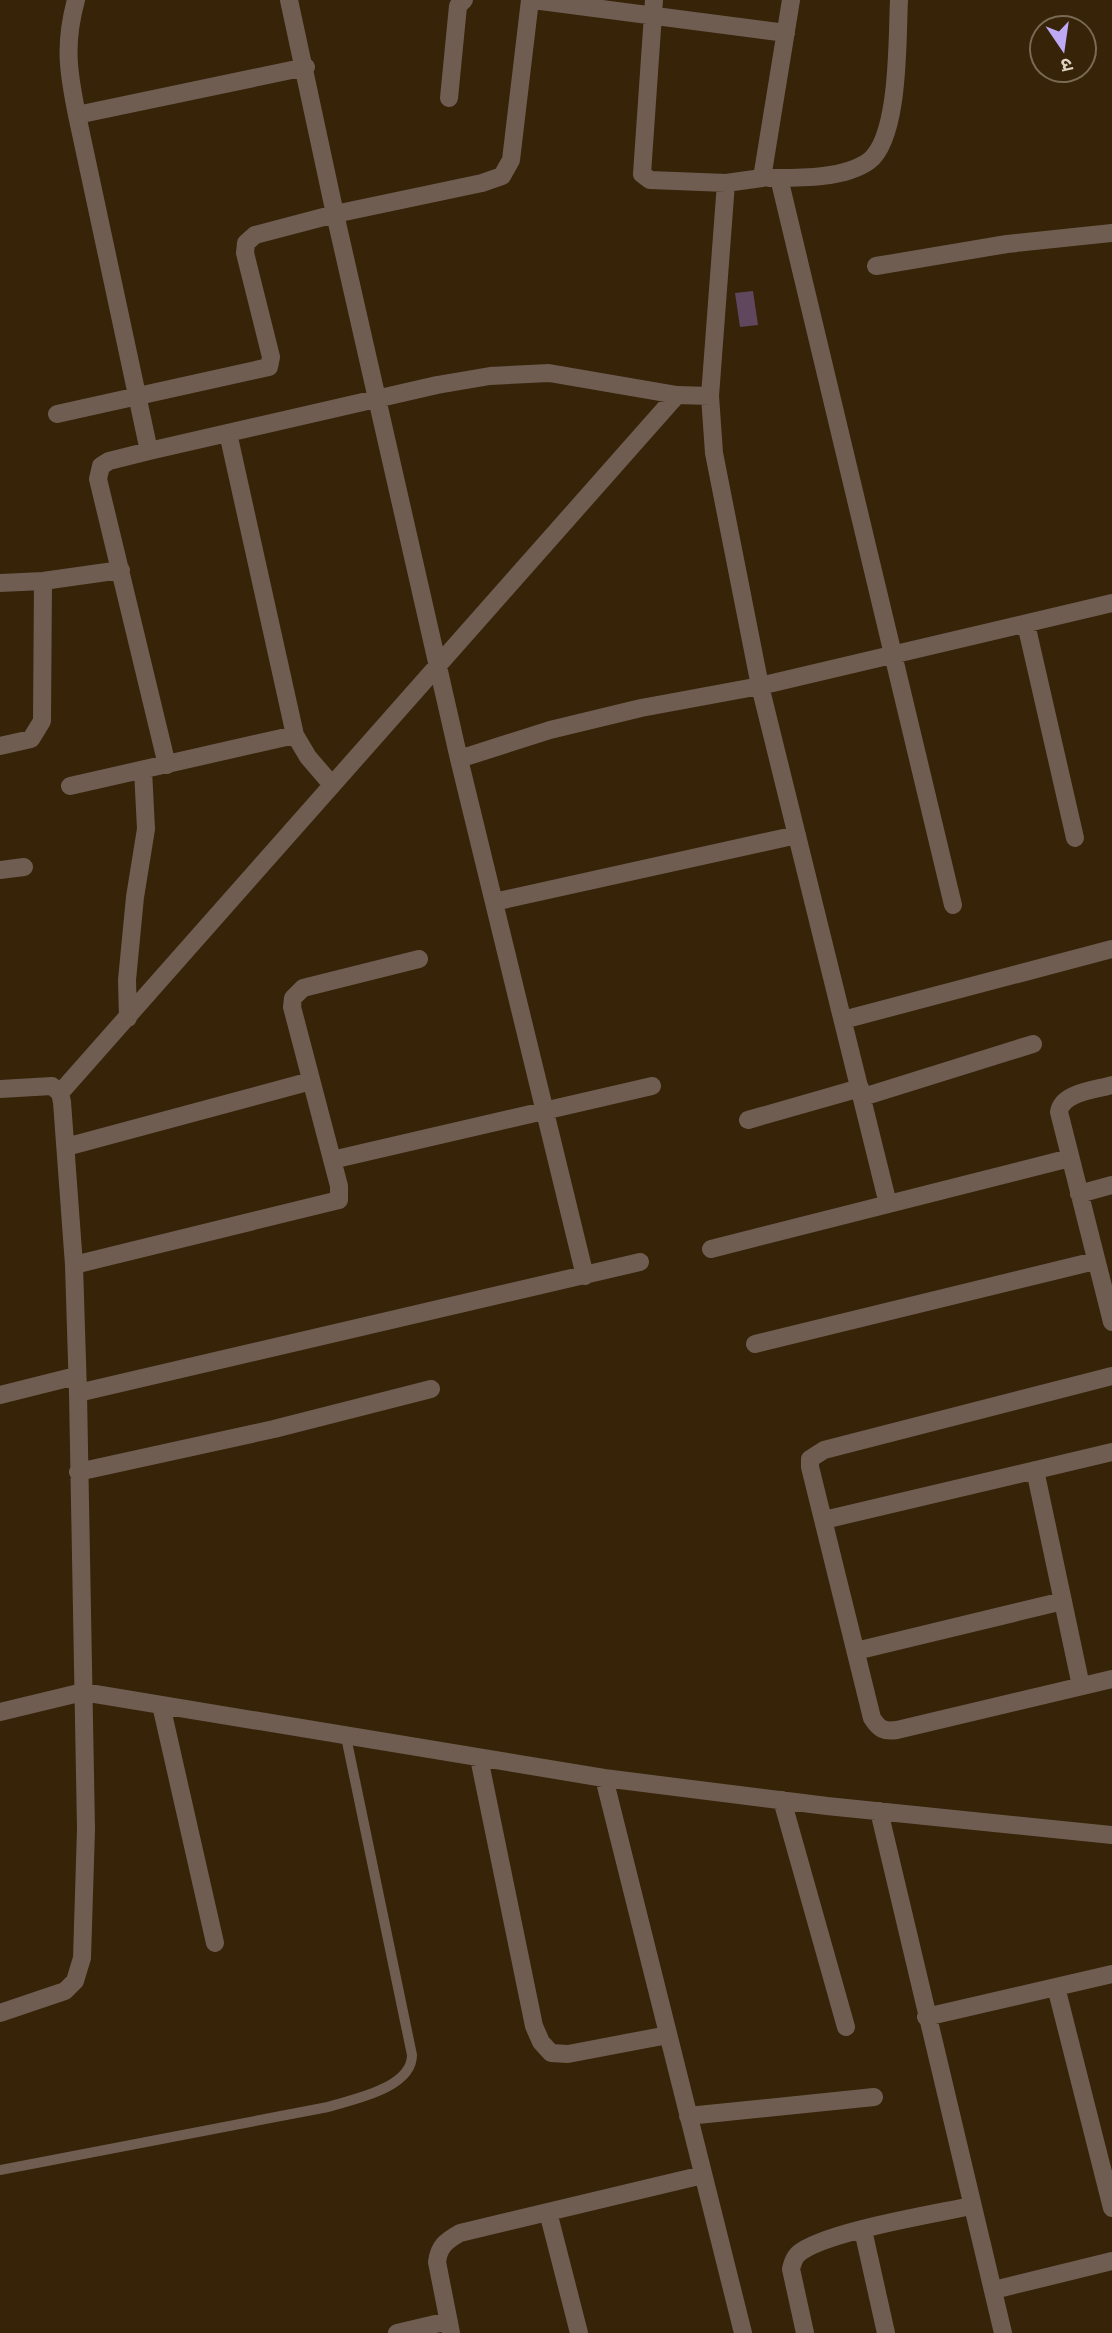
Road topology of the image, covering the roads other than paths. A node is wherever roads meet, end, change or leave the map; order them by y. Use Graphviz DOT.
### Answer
graph roads {
  1 [pos="76,0"];
  2 [pos="289,0"];
  3 [pos="464,0"];
  4 [pos="531,0"];
  5 [pos="791,0"];
  6 [pos="899,0"];
  7 [pos="653,9"];
  8 [pos="786,33"];
  9 [pos="306,67"];
  10 [pos="449,98"];
  11 [pos="77,115"];
  12 [pos="770,178"];
  13 [pos="726,183"];
  14 [pos="335,214"];
  15 [pos="1112,233"];
  16 [pos="876,265"];
  17 [pos="677,395"];
  18 [pos="710,396"];
  19 [pos="135,398"];
  20 [pos="376,399"];
  21 [pos="57,414"];
  22 [pos="228,433"];
  23 [pos="149,451"];
  24 [pos="121,570"];
  25 [pos="43,581"];
  26 [pos="0,583"];
  27 [pos="1112,603"];
  28 [pos="1026,624"];
  29 [pos="890,654"];
  30 [pos="439,666"];
  31 [pos="760,686"];
  32 [pos="295,735"];
  33 [pos="0,746"];
  34 [pos="459,759"];
  35 [pos="167,765"];
  36 [pos="143,770"];
  37 [pos="332,785"];
  38 [pos="70,786"];
  39 [pos="796,835"];
  40 [pos="1075,838"];
  41 [pos="24,867"];
  42 [pos="0,870"];
  43 [pos="494,902"];
  44 [pos="953,905"];
  45 [pos="1112,949"];
  46 [pos="419,959"];
  47 [pos="128,1018"];
  48 [pos="843,1020"];
  49 [pos="1033,1044"];
  50 [pos="311,1080"];
  51 [pos="1112,1085"];
  52 [pos="652,1086"];
  53 [pos="0,1089"];
  54 [pos="861,1092"];
  55 [pos="60,1093"];
  56 [pos="545,1110"];
  57 [pos="748,1120"];
  58 [pos="66,1147"];
  59 [pos="1070,1158"];
  60 [pos="332,1160"];
  61 [pos="1112,1185"];
  62 [pos="1079,1194"];
  63 [pos="888,1205"];
  64 [pos="711,1249"];
  65 [pos="1095,1261"];
  66 [pos="640,1262"];
  67 [pos="74,1265"];
  68 [pos="586,1276"];
  69 [pos="1112,1322"];
  70 [pos="755,1344"];
  71 [pos="1112,1376"];
  72 [pos="77,1384"];
  73 [pos="431,1389"];
  74 [pos="0,1395"];
  75 [pos="1112,1452"];
  76 [pos="1035,1470"];
  77 [pos="78,1472"];
  78 [pos="824,1520"];
  79 [pos="1063,1601"];
  80 [pos="856,1651"];
  81 [pos="1112,1679"];
  82 [pos="1081,1686"];
  83 [pos="83,1692"];
  84 [pos="161,1705"];
  85 [pos="0,1712"];
  86 [pos="346,1737"];
  87 [pos="480,1758"];
  88 [pos="604,1777"];
  89 [pos="782,1800"];
  90 [pos="879,1811"];
  91 [pos="1112,1835"];
  92 [pos="215,1943"];
  93 [pos="1112,1974"];
  94 [pos="1056,1987"];
  95 [pos="0,2013"];
  96 [pos="926,2017"];
  97 [pos="846,2027"];
  98 [pos="668,2035"];
  99 [pos="874,2097"];
  100 [pos="688,2116"];
  101 [pos="0,2170"];
  102 [pos="703,2175"];
  103 [pos="971,2206"];
  104 [pos="1112,2208"];
  105 [pos="548,2212"];
  106 [pos="863,2230"];
  107 [pos="1112,2260"];
  108 [pos="994,2290"];
  109 [pos="449,2327"];
  110 [pos="397,2333"];
  111 [pos="579,2333"];
  112 [pos="743,2333"];
  113 [pos="804,2333"];
  114 [pos="886,2333"];
  115 [pos="1003,2333"];
  1 -- 11 [label="street"];
  2 -- 9 [label="street"];
  3 -- 10 [label="street"];
  4 -- 7 [label="street"];
  4 -- 14 [label="street"];
  5 -- 8 [label="street"];
  6 -- 12 [label="street"];
  7 -- 8 [label="street"];
  7 -- 13 [label="street"];
  8 -- 12 [label="street"];
  9 -- 11 [label="street"];
  9 -- 14 [label="street"];
  11 -- 19 [label="street"];
  12 -- 13 [label="street"];
  12 -- 29 [label="street"];
  13 -- 18 [label="street"];
  14 -- 19 [label="street"];
  14 -- 20 [label="street"];
  15 -- 16 [label="street"];
  17 -- 18 [label="street"];
  17 -- 20 [label="street"];
  17 -- 30 [label="street"];
  18 -- 31 [label="street"];
  19 -- 21 [label="street"];
  19 -- 23 [label="street"];
  20 -- 22 [label="street"];
  20 -- 30 [label="street"];
  22 -- 23 [label="street"];
  22 -- 32 [label="street"];
  23 -- 24 [label="street"];
  24 -- 25 [label="street"];
  24 -- 35 [label="street"];
  25 -- 26 [label="street"];
  25 -- 33 [label="street"];
  27 -- 28 [label="street"];
  28 -- 29 [label="street"];
  28 -- 40 [label="street"];
  29 -- 31 [label="street"];
  29 -- 44 [label="street"];
  30 -- 34 [label="street"];
  30 -- 37 [label="street"];
  31 -- 34 [label="street"];
  31 -- 39 [label="street"];
  32 -- 35 [label="street"];
  32 -- 37 [label="street"];
  34 -- 43 [label="street"];
  35 -- 36 [label="street"];
  36 -- 38 [label="street"];
  36 -- 47 [label="street"];
  37 -- 47 [label="street"];
  39 -- 43 [label="street"];
  39 -- 48 [label="street"];
  41 -- 42 [label="street"];
  43 -- 56 [label="street"];
  45 -- 48 [label="street"];
  46 -- 50 [label="street"];
  47 -- 55 [label="street"];
  48 -- 54 [label="street"];
  49 -- 54 [label="street"];
  50 -- 58 [label="street"];
  50 -- 60 [label="street"];
  51 -- 59 [label="street"];
  52 -- 56 [label="street"];
  53 -- 55 [label="street"];
  54 -- 57 [label="street"];
  54 -- 63 [label="street"];
  55 -- 58 [label="street"];
  56 -- 60 [label="street"];
  56 -- 68 [label="street"];
  58 -- 67 [label="street"];
  59 -- 62 [label="street"];
  59 -- 63 [label="street"];
  60 -- 67 [label="street"];
  61 -- 62 [label="street"];
  62 -- 65 [label="street"];
  63 -- 64 [label="street"];
  65 -- 69 [label="street"];
  65 -- 70 [label="street"];
  66 -- 68 [label="street"];
  67 -- 72 [label="street"];
  68 -- 72 [label="street"];
  71 -- 78 [label="street"];
  72 -- 74 [label="street"];
  72 -- 77 [label="street"];
  73 -- 77 [label="street"];
  75 -- 76 [label="street"];
  76 -- 78 [label="street"];
  76 -- 79 [label="street"];
  77 -- 83 [label="street"];
  78 -- 80 [label="street"];
  79 -- 80 [label="street"];
  79 -- 82 [label="street"];
  80 -- 82 [label="street"];
  81 -- 82 [label="street"];
  83 -- 84 [label="street"];
  83 -- 85 [label="street"];
  83 -- 95 [label="street"];
  84 -- 86 [label="street"];
  84 -- 92 [label="street"];
  86 -- 87 [label="street"];
  86 -- 101 [label="lane"];
  87 -- 88 [label="street"];
  87 -- 98 [label="street"];
  88 -- 89 [label="street"];
  88 -- 98 [label="street"];
  89 -- 90 [label="street"];
  89 -- 97 [label="street"];
  90 -- 91 [label="street"];
  90 -- 96 [label="street"];
  93 -- 94 [label="street"];
  94 -- 96 [label="street"];
  94 -- 104 [label="street"];
  96 -- 103 [label="street"];
  98 -- 100 [label="street"];
  99 -- 100 [label="street"];
  100 -- 102 [label="street"];
  102 -- 105 [label="street"];
  102 -- 112 [label="street"];
  103 -- 106 [label="street"];
  103 -- 108 [label="street"];
  105 -- 109 [label="street"];
  105 -- 111 [label="street"];
  106 -- 113 [label="street"];
  106 -- 114 [label="street"];
  107 -- 108 [label="street"];
  108 -- 115 [label="street"];
  109 -- 110 [label="street"];
}
